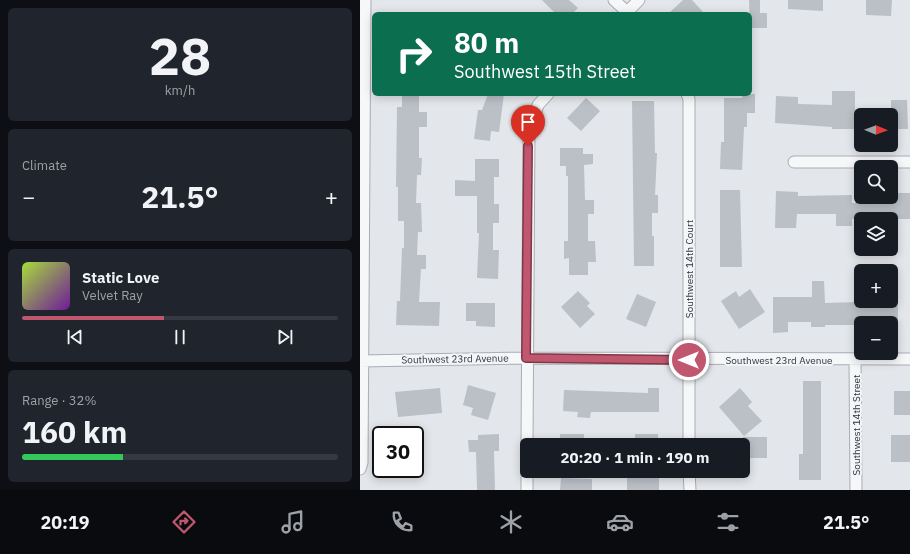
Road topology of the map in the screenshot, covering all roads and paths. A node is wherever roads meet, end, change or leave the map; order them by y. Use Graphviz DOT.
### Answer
graph roads {
  1 [pos="365,0"];
  2 [pos="614,0"];
  3 [pos="639,0"];
  4 [pos="626,12"];
  5 [pos="628,12"];
  6 [pos="546,96"];
  7 [pos="687,96"];
  8 [pos="794,162"];
  9 [pos="910,162"];
  10 [pos="361,207"];
  11 [pos="526,358"];
  12 [pos="898,359"];
  13 [pos="910,359"];
  14 [pos="689,360"];
  15 [pos="854,360"];
  16 [pos="855,360"];
  17 [pos="361,361"];
  18 [pos="527,438"];
  19 [pos="689,438"];
  20 [pos="360,469"];
  21 [pos="527,478"];
  22 [pos="690,478"];
  23 [pos="528,490"];
  24 [pos="690,490"];
  25 [pos="856,490"];
  1 -- 10 [label="street"];
  2 -- 4 [label="street"];
  3 -- 5 [label="street"];
  6 -- 11 [label="street"];
  7 -- 14 [label="street, Southwest 14th Court"];
  8 -- 9 [label="street"];
  10 -- 17 [label="street"];
  11 -- 14 [label="street, Southwest 23rd Avenue"];
  11 -- 17 [label="street, Southwest 23rd Avenue"];
  11 -- 18 [label="street"];
  12 -- 13 [label="street, Southwest 23rd Avenue"];
  14 -- 15 [label="street, Southwest 23rd Avenue"];
  14 -- 19 [label="street, Southwest 14th Court"];
  16 -- 25 [label="street, Southwest 14th Street"];
  17 -- 20 [label="street"];
  21 -- 23 [label="street"];
  22 -- 24 [label="street"];
}
